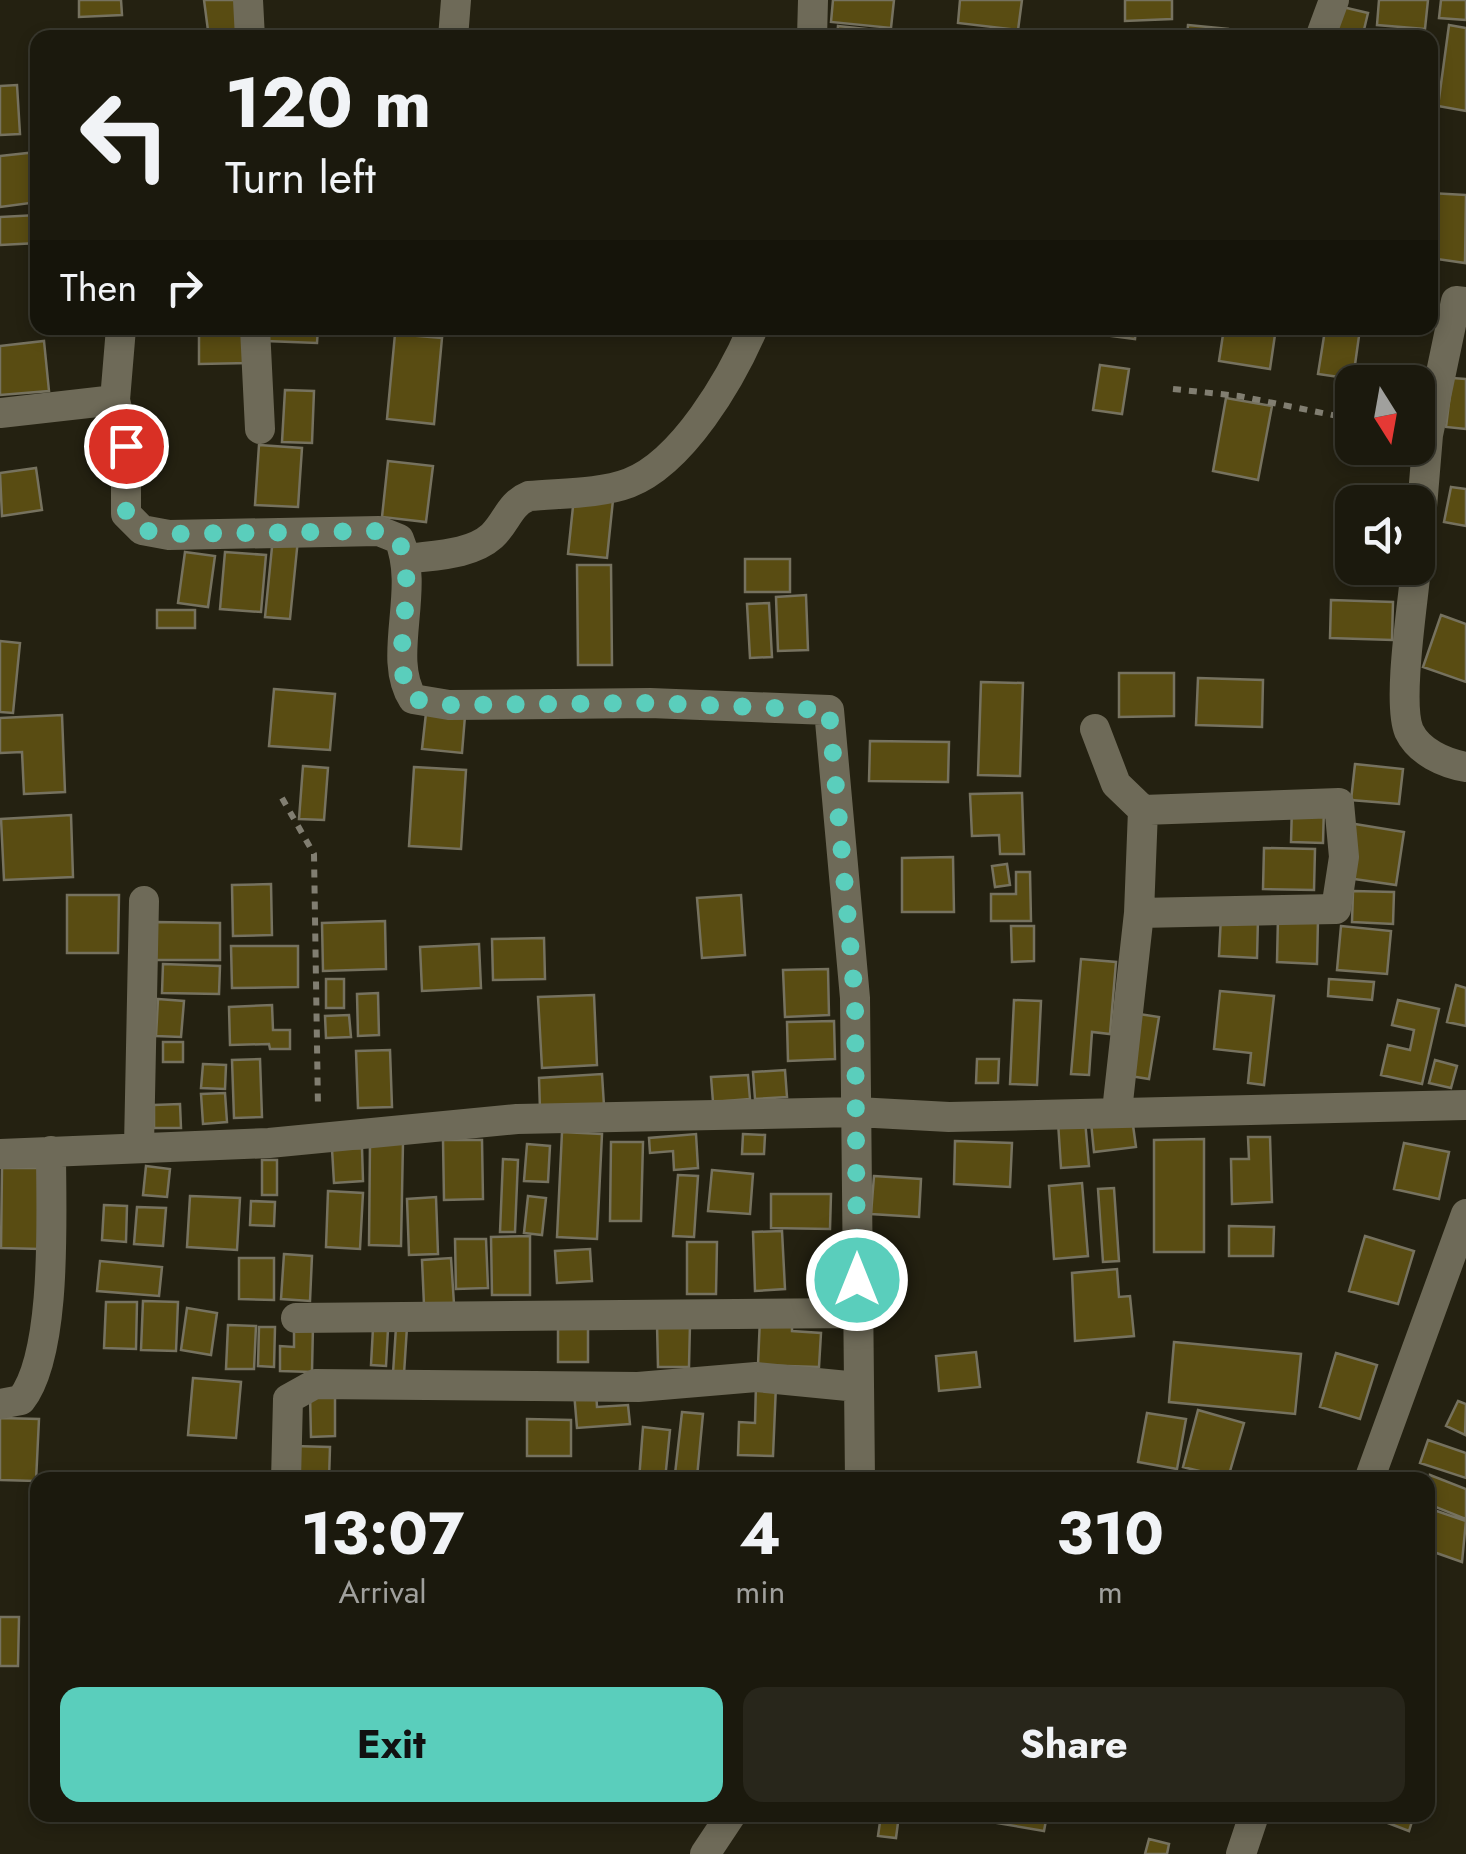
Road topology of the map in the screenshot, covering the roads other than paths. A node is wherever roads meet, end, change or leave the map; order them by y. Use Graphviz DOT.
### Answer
graph roads {
  1 [pos="248,0"];
  2 [pos="456,0"];
  3 [pos="813,0"];
  4 [pos="1334,0"];
  5 [pos="250,30"];
  6 [pos="454,30"];
  7 [pos="812,30"];
  8 [pos="1323,30"];
  9 [pos="1451,300"];
  10 [pos="120,335"];
  11 [pos="256,335"];
  12 [pos="749,335"];
  13 [pos="115,400"];
  14 [pos="0,414"];
  15 [pos="260,428"];
  16 [pos="1424,485"];
  17 [pos="408,560"];
  18 [pos="1415,585"];
  19 [pos="1096,730"];
  20 [pos="1466,767"];
  21 [pos="1143,810"];
  22 [pos="144,901"];
  23 [pos="1140,913"];
  24 [pos="1466,1104"];
  25 [pos="1117,1111"];
  26 [pos="857,1112"];
  27 [pos="139,1146"];
  28 [pos="51,1152"];
  29 [pos="0,1154"];
  30 [pos="1466,1214"];
  31 [pos="857,1313"];
  32 [pos="296,1318"];
  33 [pos="858,1387"];
  34 [pos="0,1404"];
  35 [pos="286,1472"];
  36 [pos="860,1472"];
  37 [pos="1372,1472"];
  38 [pos="727,1822"];
  39 [pos="1252,1822"];
  40 [pos="705,1854"];
  41 [pos="1241,1854"];
  1 -- 5 [label="street"];
  2 -- 6 [label="street"];
  3 -- 7 [label="street"];
  4 -- 8 [label="street"];
  9 -- 16 [label="street"];
  10 -- 13 [label="street"];
  11 -- 15 [label="street"];
  12 -- 17 [label="street"];
  13 -- 14 [label="street"];
  13 -- 17 [label="street"];
  17 -- 26 [label="street"];
  18 -- 20 [label="street"];
  19 -- 21 [label="street"];
  21 -- 23 [label="street"];
  21 -- 23 [label="street"];
  22 -- 27 [label="street"];
  23 -- 25 [label="street"];
  24 -- 25 [label="street"];
  25 -- 26 [label="street"];
  26 -- 27 [label="street"];
  26 -- 31 [label="street"];
  27 -- 28 [label="street"];
  28 -- 29 [label="street"];
  28 -- 34 [label="street"];
  30 -- 37 [label="street"];
  31 -- 32 [label="street"];
  31 -- 33 [label="street"];
  33 -- 35 [label="street"];
  33 -- 36 [label="street"];
  38 -- 40 [label="street"];
  39 -- 41 [label="street"];
}
